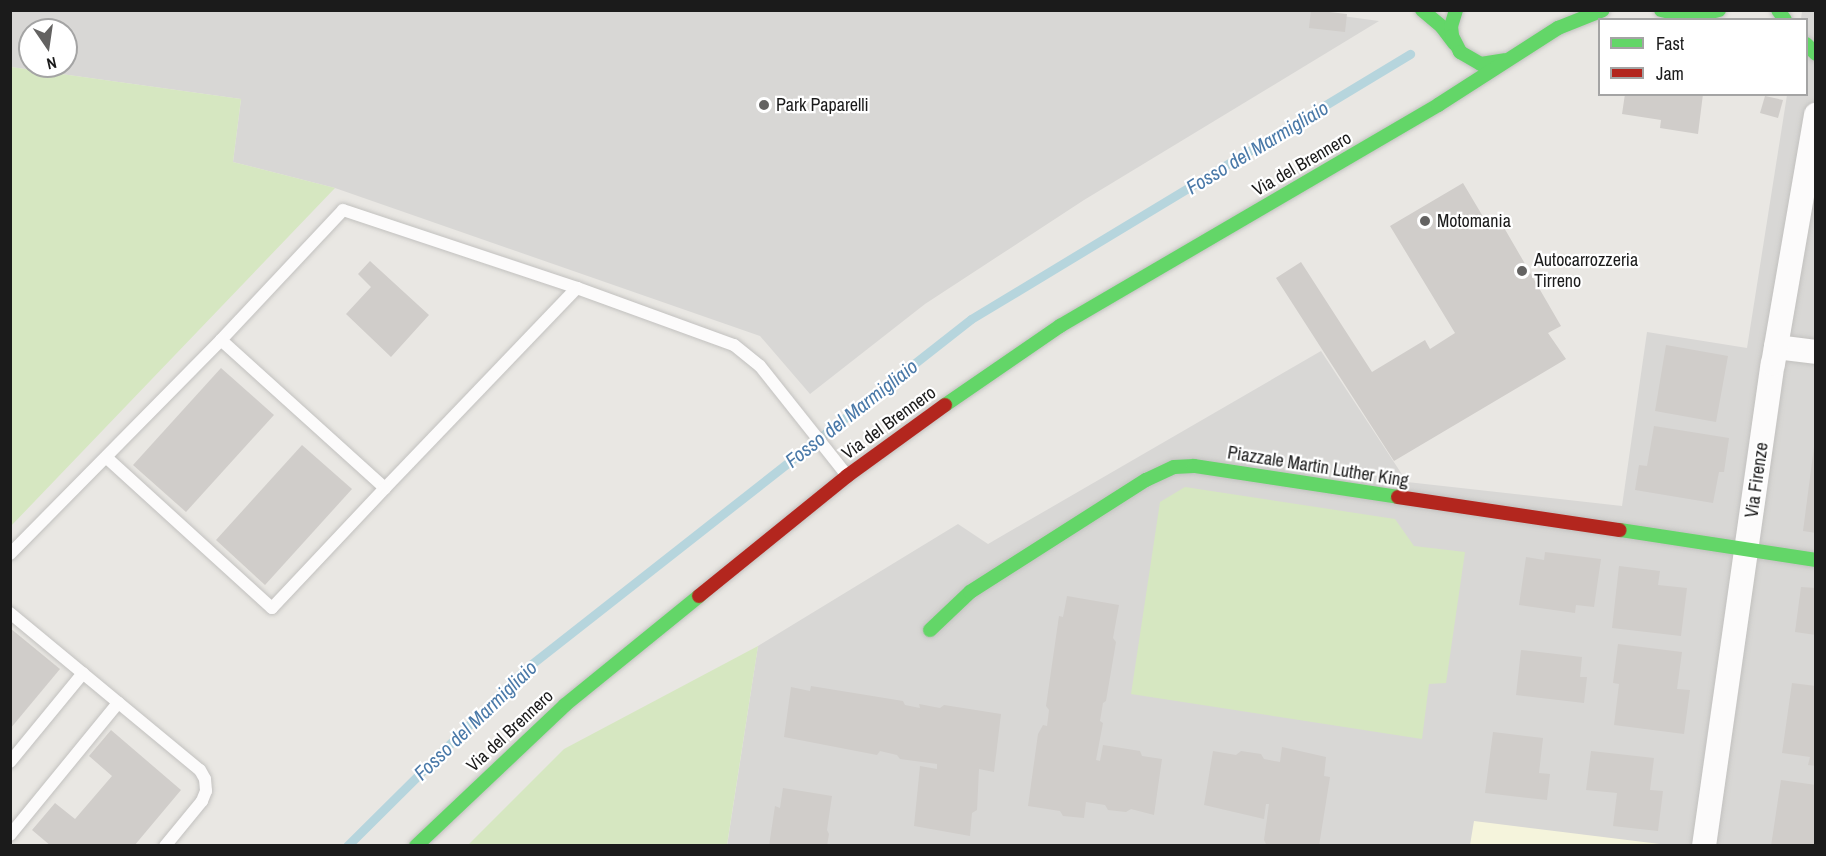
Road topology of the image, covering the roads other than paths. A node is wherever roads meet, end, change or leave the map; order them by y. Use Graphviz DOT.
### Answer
graph roads {
  1 [pos="1422,10"];
  2 [pos="1456,10"];
  3 [pos="1603,10"];
  4 [pos="1661,10"];
  5 [pos="1719,10"];
  6 [pos="1707,18"];
  7 [pos="1455,44"];
  8 [pos="1505,60"];
  9 [pos="1454,62"];
  10 [pos="1449,80"];
  11 [pos="1438,105"];
  12 [pos="1815,115"];
  13 [pos="577,288"];
  14 [pos="221,340"];
  15 [pos="1776,347"];
  16 [pos="1815,352"];
  17 [pos="107,458"];
  18 [pos="848,476"];
  19 [pos="385,488"];
  20 [pos="1747,549"];
  21 [pos="10,554"];
  22 [pos="1815,560"];
  23 [pos="10,613"];
  24 [pos="930,630"];
  25 [pos="83,673"];
  26 [pos="118,703"];
  27 [pos="10,762"];
  28 [pos="10,835"];
  29 [pos="165,846"];
  30 [pos="416,846"];
  31 [pos="1704,846"];
  1 -- 7 [label="main road, Via del Brennero"];
  2 -- 7 [label="main road"];
  3 -- 8 [label="main road, Via del Brennero"];
  4 -- 6 [label="main road"];
  5 -- 6 [label="main road"];
  7 -- 8 [label="main road, Via del Brennero"];
  7 -- 9 [label="main road"];
  8 -- 11 [label="main road, Via del Brennero"];
  10 -- 11 [label="main road"];
  11 -- 18 [label="main road, Via del Brennero"];
  12 -- 15 [label="street, Via Firenze"];
  13 -- 14 [label="lane"];
  13 -- 18 [label="lane"];
  13 -- 19 [label="lane"];
  14 -- 17 [label="lane"];
  14 -- 19 [label="lane"];
  15 -- 16 [label="street"];
  15 -- 20 [label="street, Via Firenze"];
  17 -- 19 [label="lane"];
  17 -- 21 [label="lane"];
  18 -- 30 [label="main road, Via del Brennero"];
  20 -- 22 [label="main road, Piazzale Martin Luther King"];
  20 -- 24 [label="main road, Piazzale Martin Luther King"];
  20 -- 31 [label="street, Via Firenze"];
  23 -- 25 [label="lane"];
  25 -- 26 [label="lane"];
  25 -- 27 [label="lane"];
  26 -- 28 [label="lane"];
  26 -- 29 [label="lane"];
}
